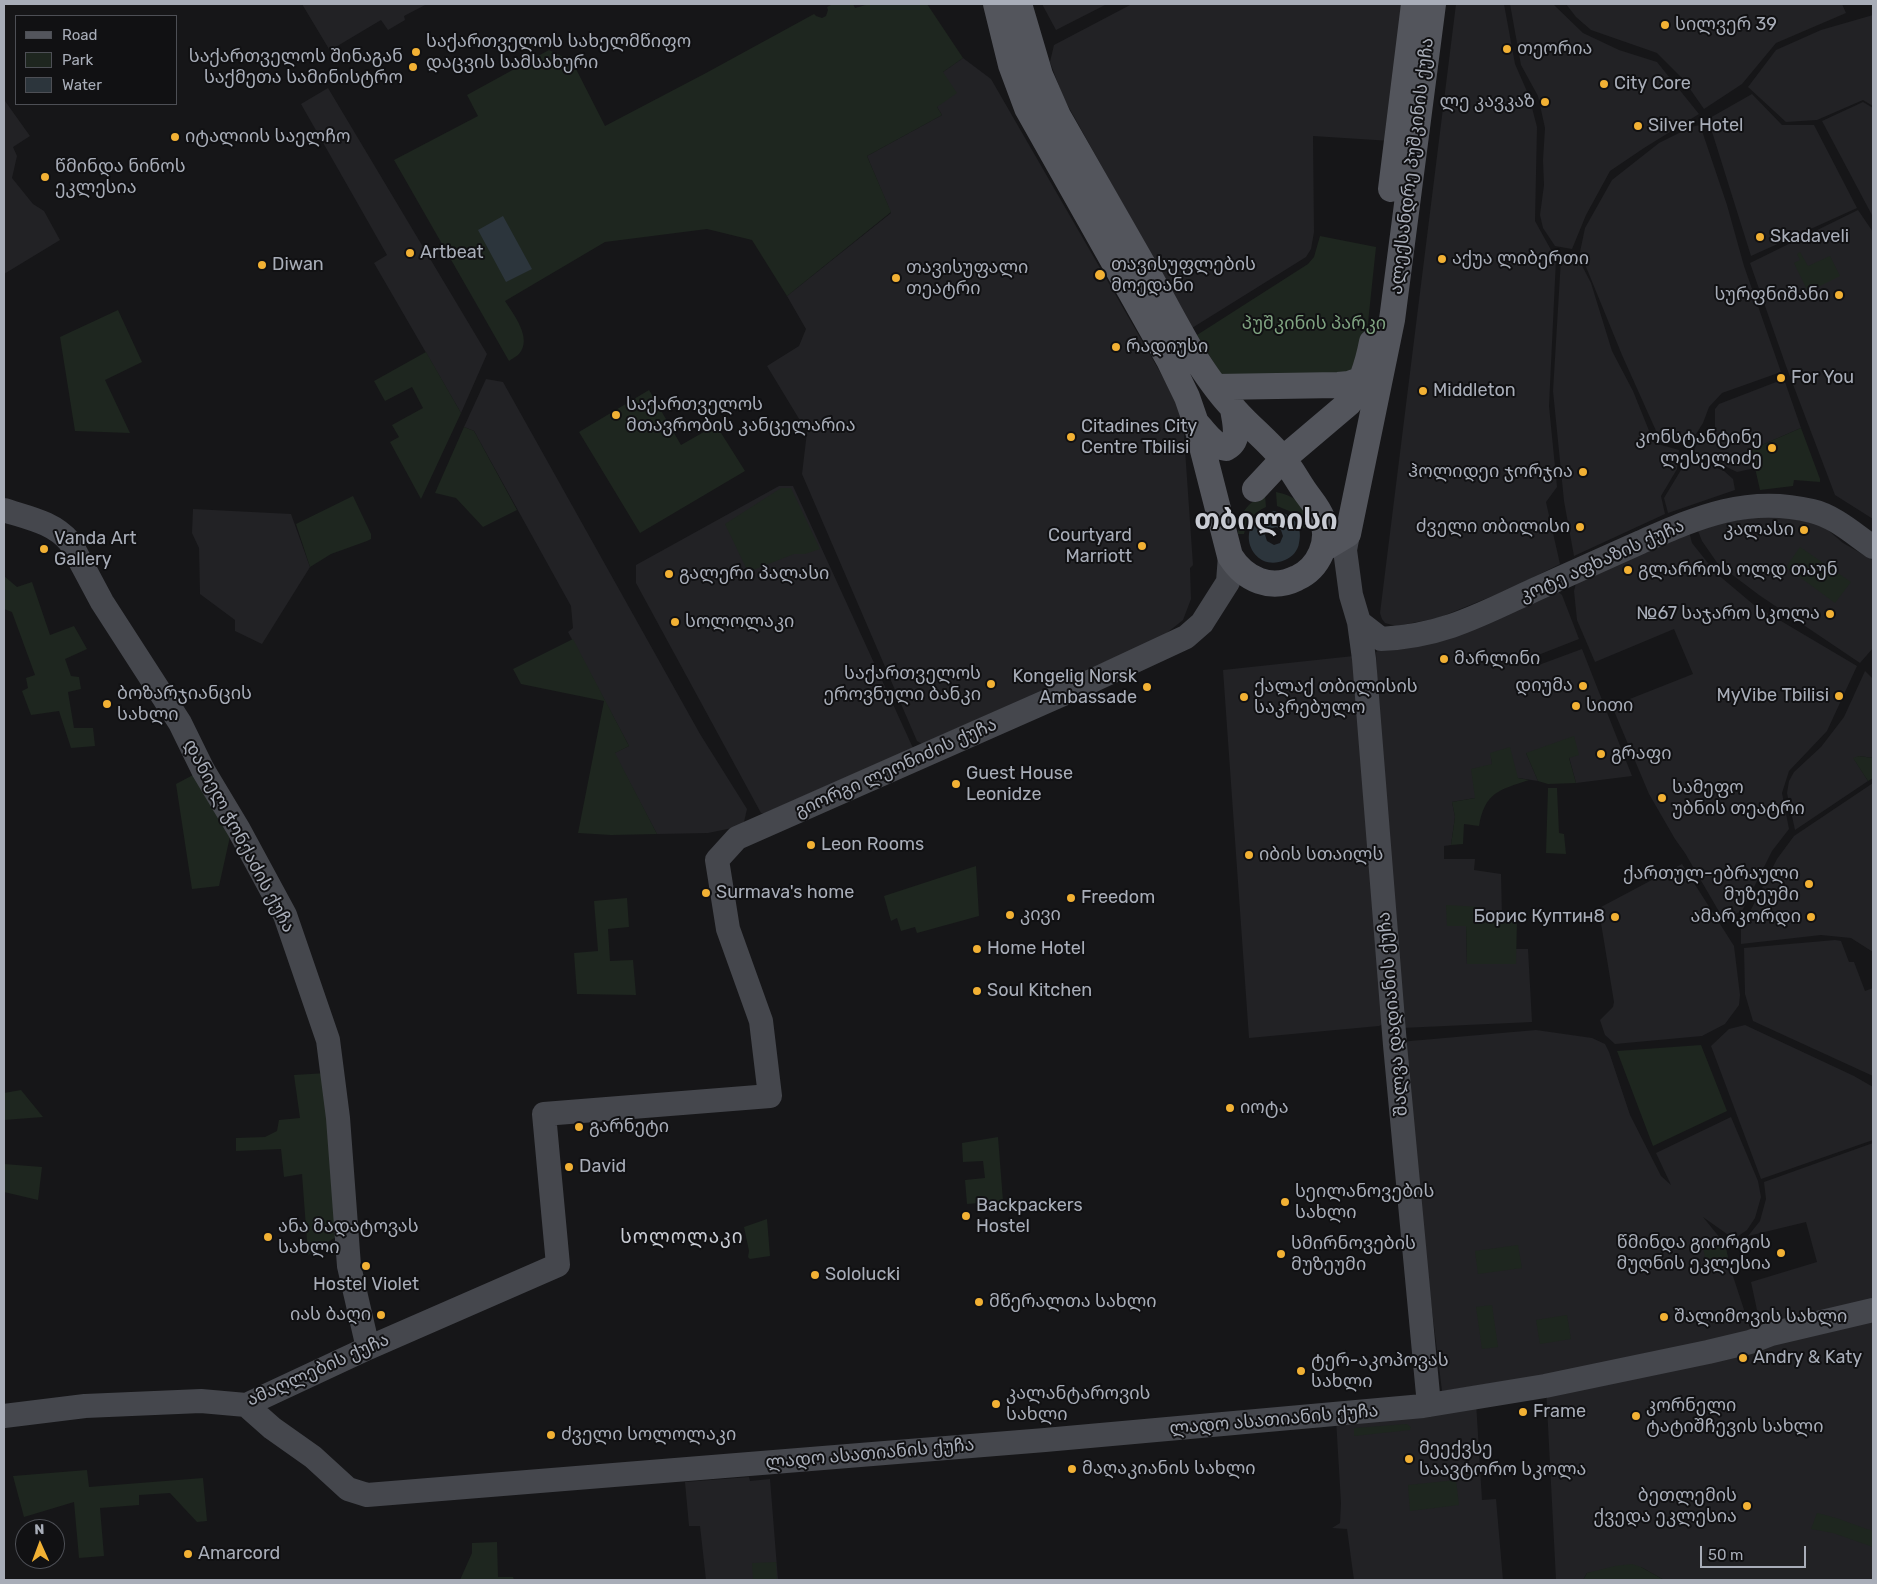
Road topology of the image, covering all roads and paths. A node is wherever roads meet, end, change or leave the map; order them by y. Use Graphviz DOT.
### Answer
graph roads {
  1 [pos="996,4"];
  2 [pos="1019,4"];
  3 [pos="1414,4"];
  4 [pos="1433,4"];
  5 [pos="1360,380"];
  6 [pos="1216,387"];
  7 [pos="1234,409"];
  8 [pos="1196,423"];
  9 [pos="1283,459"];
  10 [pos="1255,489"];
  11 [pos="1310,498"];
  12 [pos="4,510"];
  13 [pos="1348,534"];
  14 [pos="1228,544"];
  15 [pos="1873,547"];
  16 [pos="1323,549"];
  17 [pos="1351,595"];
  18 [pos="1359,622"];
  19 [pos="558,1264"];
  20 [pos="1873,1310"];
  21 [pos="368,1348"];
  22 [pos="246,1405"];
  23 [pos="1429,1405"];
  24 [pos="4,1416"];
  1 -- 8 [label="main road"];
  2 -- 6 [label="main road"];
  3 -- 5 [label="main road, ალექსანდრე პუშკინის ქუჩა"];
  4 -- 13 [label="main road, ალექსანდრე პუშკინის ქუჩა"];
  5 -- 6 [label="main road"];
  5 -- 9 [label="main road"];
  6 -- 7 [label="main road"];
  7 -- 8 [label="main road"];
  7 -- 9 [label="main road"];
  8 -- 14 [label="main road"];
  9 -- 10 [label="main road"];
  9 -- 11 [label="main road"];
  10 -- 11 [label="main road"];
  10 -- 14 [label="main road"];
  11 -- 16 [label="main road"];
  12 -- 21 [label="main road, დანიელ ჭონქაძის ქუჩა"];
  13 -- 16 [label="main road"];
  13 -- 17 [label="main road"];
  14 -- 16 [label="main road"];
  14 -- 19 [label="main road, გიორგი ლეონიძის ქუჩა"];
  15 -- 18 [label="main road, კოტე აფხაზის ქუჩა"];
  16 -- 17 [label="main road"];
  17 -- 18 [label="main road"];
  18 -- 23 [label="main road, შალვა დადიანის ქუჩა"];
  19 -- 21 [label="main road, ამაღლების ქუჩა"];
  20 -- 23 [label="main road, ლადო ასათიანის ქუჩა"];
  21 -- 22 [label="main road, ამაღლების ქუჩა"];
  22 -- 23 [label="main road, ლადო ასათიანის ქუჩა"];
  22 -- 24 [label="main road, ამაღლების ქუჩა"];
}
